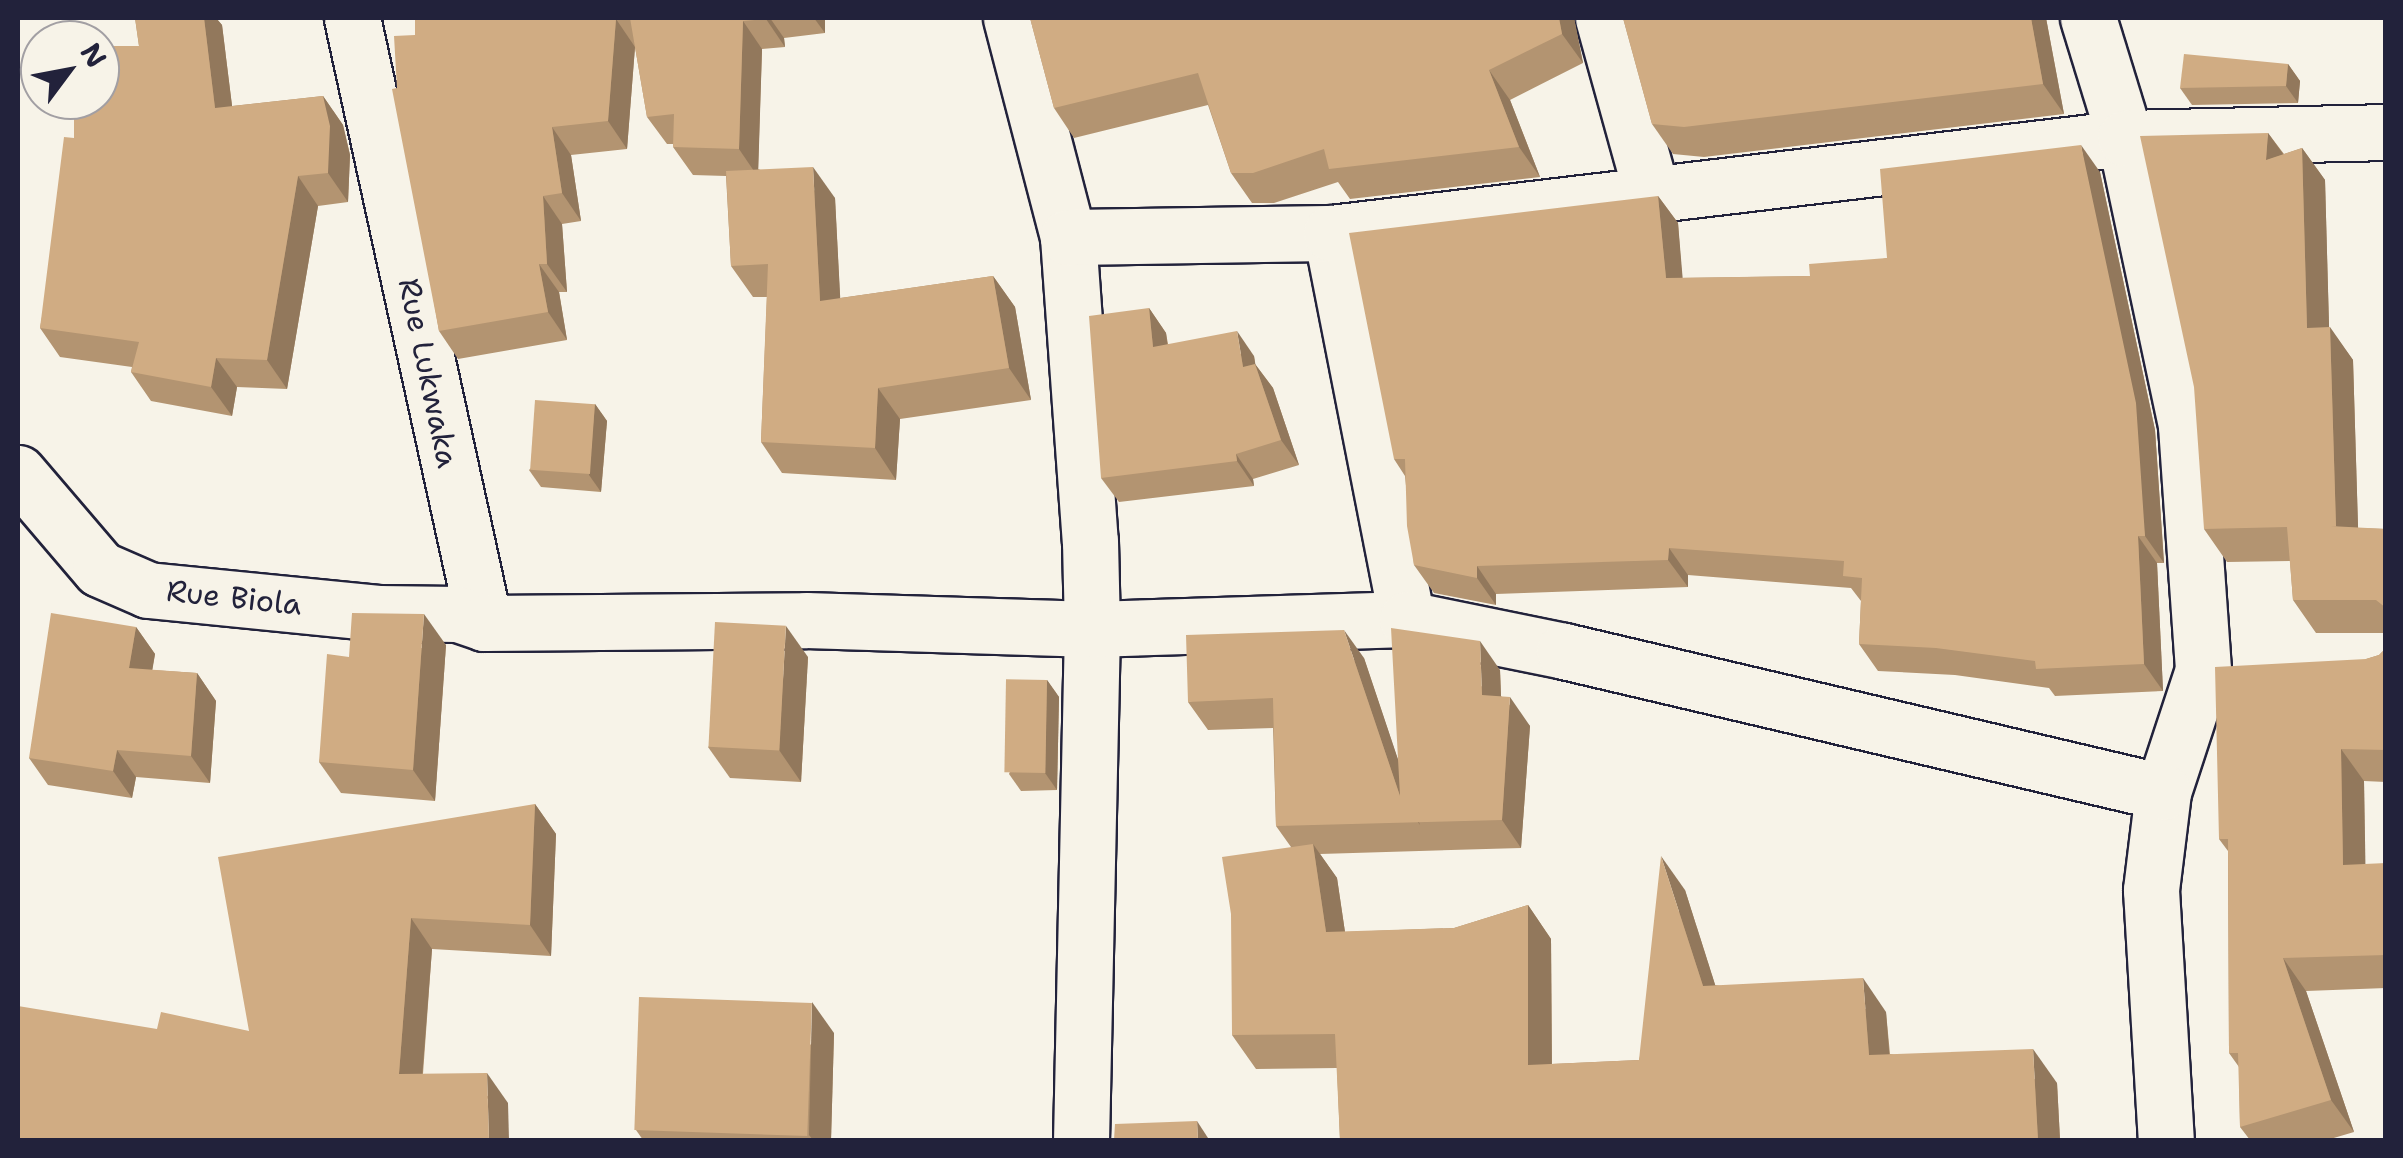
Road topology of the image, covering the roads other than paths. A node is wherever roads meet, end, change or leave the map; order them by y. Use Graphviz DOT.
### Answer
graph roads {
  1 [pos="352,18"];
  2 [pos="1011,18"];
  3 [pos="1603,18"];
  4 [pos="2088,18"];
  5 [pos="2386,132"];
  6 [pos="2125,138"];
  7 [pos="1653,198"];
  8 [pos="1331,233"];
  9 [pos="1068,237"];
  10 [pos="18,473"];
  11 [pos="1407,619"];
  12 [pos="484,623"];
  13 [pos="1092,629"];
  14 [pos="2258,668"];
  15 [pos="2203,670"];
  16 [pos="2163,792"];
  17 [pos="1081,1140"];
  18 [pos="2166,1140"];
  1 -- 12 [label="street, Rue Lukwaka"];
  2 -- 9 [label="street"];
  3 -- 7 [label="street"];
  4 -- 6 [label="street"];
  5 -- 6 [label="street"];
  6 -- 7 [label="street"];
  6 -- 15 [label="street"];
  7 -- 8 [label="street"];
  8 -- 9 [label="street"];
  8 -- 11 [label="street"];
  9 -- 13 [label="street"];
  10 -- 12 [label="street, Rue Biola"];
  11 -- 13 [label="street"];
  11 -- 16 [label="street"];
  12 -- 13 [label="street"];
  13 -- 17 [label="street"];
  14 -- 15 [label="street"];
  15 -- 16 [label="street"];
  16 -- 18 [label="street"];
}
